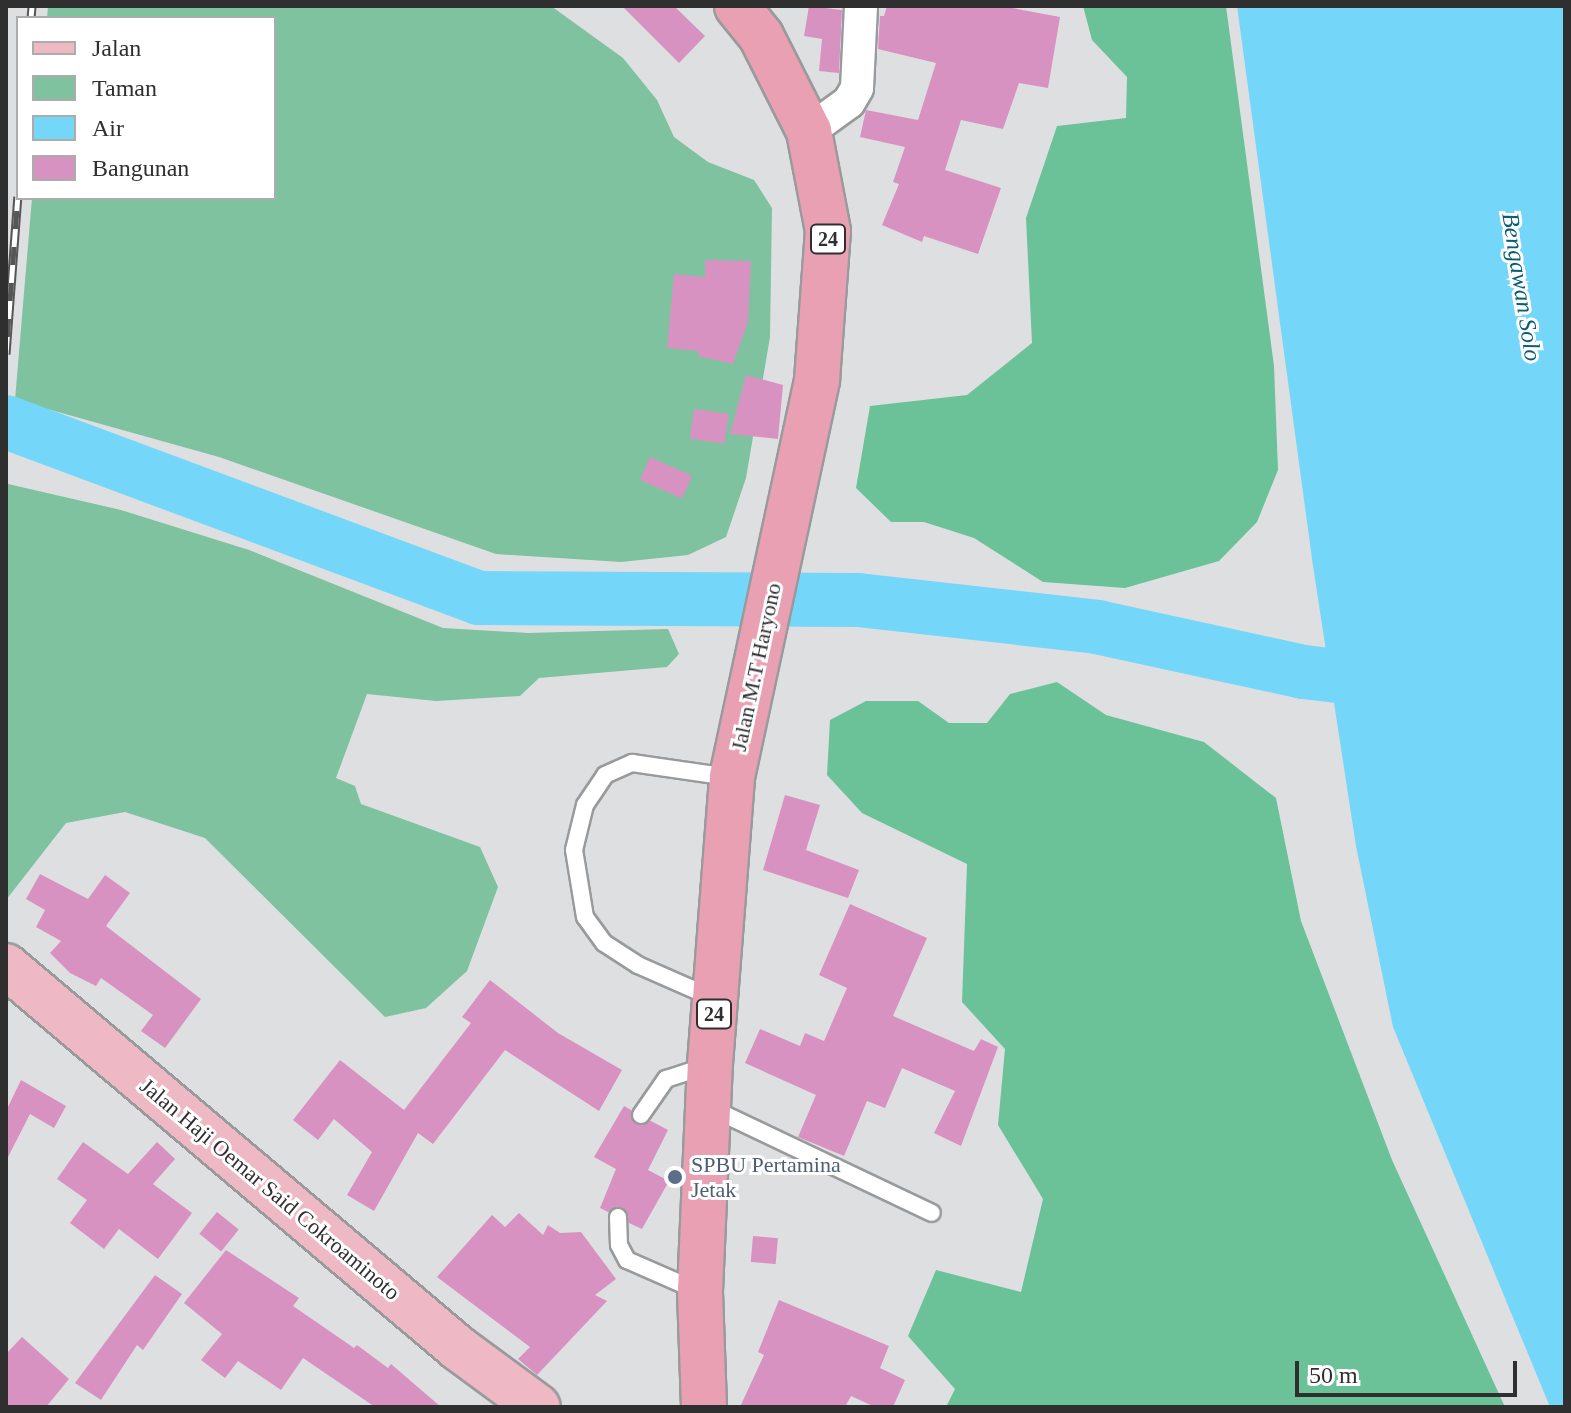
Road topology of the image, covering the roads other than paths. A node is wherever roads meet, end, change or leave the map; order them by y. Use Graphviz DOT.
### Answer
graph roads {
  1 [pos="737,6"];
  2 [pos="861,6"];
  3 [pos="809,131"];
  4 [pos="732,777"];
  5 [pos="6,966"];
  6 [pos="715,998"];
  7 [pos="710,1064"];
  8 [pos="711,1108"];
  9 [pos="641,1115"];
  10 [pos="932,1213"];
  11 [pos="618,1217"];
  12 [pos="700,1291"];
  13 [pos="700,1354"];
  14 [pos="538,1407"];
  15 [pos="689,1407"];
  16 [pos="704,1407"];
  1 -- 3 [label="highway, Jalan M.T Haryono / 24"];
  2 -- 3 [label="street"];
  3 -- 4 [label="highway, Jalan M.T Haryono / 24"];
  4 -- 6 [label="highway, Jalan M.T Haryono / 24"];
  4 -- 6 [label="lane"];
  5 -- 14 [label="main road, Jalan Haji Oemar Said Cokroaminoto"];
  6 -- 7 [label="highway, Jalan M.T Haryono / 24"];
  7 -- 8 [label="highway, Jalan M.T Haryono / 24"];
  7 -- 9 [label="lane"];
  8 -- 10 [label="lane"];
  8 -- 12 [label="highway, Jalan M.T Haryono / 24"];
  11 -- 12 [label="lane"];
  12 -- 13 [label="highway, Jalan M.T Haryono / 24"];
  13 -- 15 [label="highway, 24"];
  13 -- 16 [label="highway, 24"];
}
